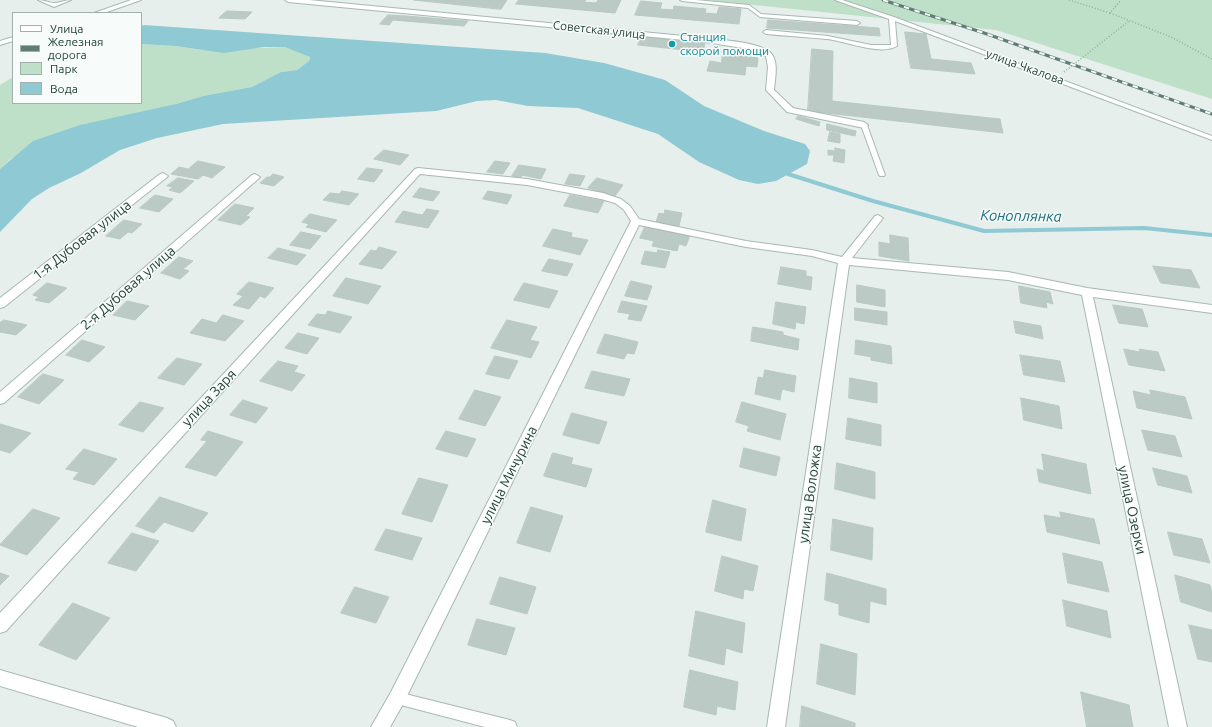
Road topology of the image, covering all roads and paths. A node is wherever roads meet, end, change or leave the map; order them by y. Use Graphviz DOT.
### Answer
graph roads {
  1 [pos="40,0"];
  2 [pos="69,0"];
  3 [pos="138,0"];
  4 [pos="288,0"];
  5 [pos="682,0"];
  6 [pos="837,0"];
  7 [pos="1069,0"];
  8 [pos="1120,0"];
  9 [pos="100,12"];
  10 [pos="1110,13"];
  11 [pos="892,18"];
  12 [pos="1129,20"];
  13 [pos="857,24"];
  14 [pos="766,32"];
  15 [pos="12,39"];
  16 [pos="0,43"];
  17 [pos="1212,59"];
  18 [pos="1056,78"];
  19 [pos="864,126"];
  20 [pos="1212,138"];
  21 [pos="882,175"];
  22 [pos="163,176"];
  23 [pos="255,177"];
  24 [pos="878,218"];
  25 [pos="636,221"];
  26 [pos="844,261"];
  27 [pos="1087,292"];
  28 [pos="0,304"];
  29 [pos="1212,309"];
  30 [pos="0,399"];
  31 [pos="0,625"];
  32 [pos="0,678"];
  33 [pos="397,698"];
  34 [pos="167,727"];
  35 [pos="380,727"];
  36 [pos="510,727"];
  37 [pos="776,727"];
  38 [pos="1178,727"];
  1 -- 2 [label="lane"];
  3 -- 9 [label="street"];
  4 -- 19 [label="street, Советская улица"];
  5 -- 13 [label="lane"];
  6 -- 11 [label="lane, улица Чкалова"];
  7 -- 10 [label="path"];
  8 -- 10 [label="path"];
  10 -- 12 [label="path"];
  11 -- 14 [label="lane"];
  11 -- 18 [label="lane, улица Чкалова"];
  12 -- 17 [label="path"];
  12 -- 18 [label="path"];
  15 -- 16 [label="street"];
  18 -- 20 [label="lane, улица Чкалова"];
  19 -- 21 [label="lane"];
  22 -- 28 [label="street, 1-я Дубовая улица"];
  23 -- 30 [label="street, 2-я Дубовая улица"];
  24 -- 26 [label="street"];
  25 -- 26 [label="street"];
  25 -- 31 [label="street, улица Заря"];
  25 -- 33 [label="street, улица Мичурина"];
  26 -- 27 [label="street"];
  26 -- 37 [label="street, улица Воложка"];
  27 -- 29 [label="street"];
  27 -- 38 [label="street, улица Озерки"];
  32 -- 34 [label="street"];
  33 -- 35 [label="street, улица Мичурина"];
  33 -- 36 [label="lane"];
}
